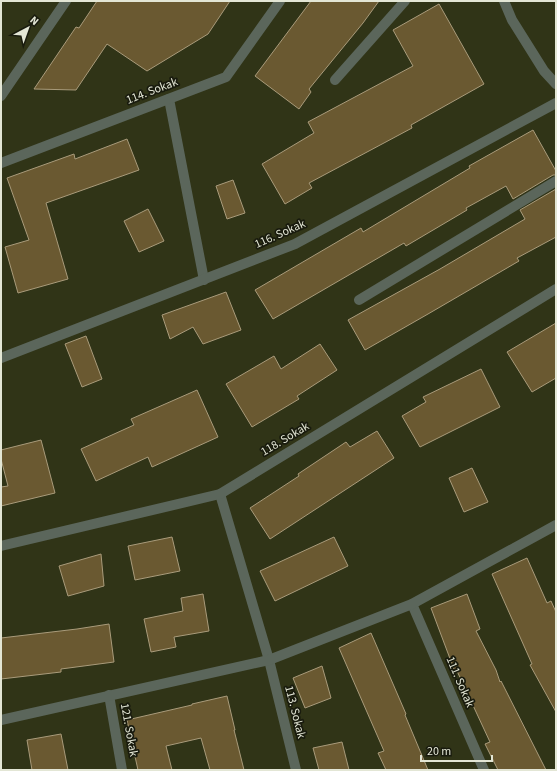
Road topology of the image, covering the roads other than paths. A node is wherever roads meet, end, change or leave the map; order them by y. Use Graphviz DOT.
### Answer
graph roads {
  1 [pos="66,1"];
  2 [pos="280,1"];
  3 [pos="405,1"];
  4 [pos="504,1"];
  5 [pos="335,80"];
  6 [pos="556,84"];
  7 [pos="1,96"];
  8 [pos="169,99"];
  9 [pos="556,103"];
  10 [pos="1,163"];
  11 [pos="556,181"];
  12 [pos="204,280"];
  13 [pos="556,289"];
  14 [pos="359,300"];
  15 [pos="1,358"];
  16 [pos="220,494"];
  17 [pos="556,525"];
  18 [pos="1,546"];
  19 [pos="412,604"];
  20 [pos="269,660"];
  21 [pos="109,695"];
  22 [pos="1,720"];
  23 [pos="122,770"];
  24 [pos="296,770"];
  25 [pos="484,770"];
  1 -- 7 [label="street"];
  2 -- 8 [label="street, 114. Sokak"];
  3 -- 5 [label="street"];
  4 -- 6 [label="street"];
  8 -- 10 [label="street, 114. Sokak"];
  8 -- 12 [label="street"];
  9 -- 12 [label="street, 116. Sokak"];
  11 -- 14 [label="street"];
  12 -- 15 [label="street, 116. Sokak"];
  13 -- 16 [label="street, 118. Sokak"];
  16 -- 18 [label="street, 118. Sokak"];
  16 -- 20 [label="street, 113. Sokak"];
  17 -- 19 [label="street"];
  19 -- 20 [label="street"];
  19 -- 25 [label="street, 111. Sokak"];
  20 -- 21 [label="street"];
  20 -- 24 [label="street, 113. Sokak"];
  21 -- 22 [label="street"];
  21 -- 23 [label="street, 121. Sokak"];
}
